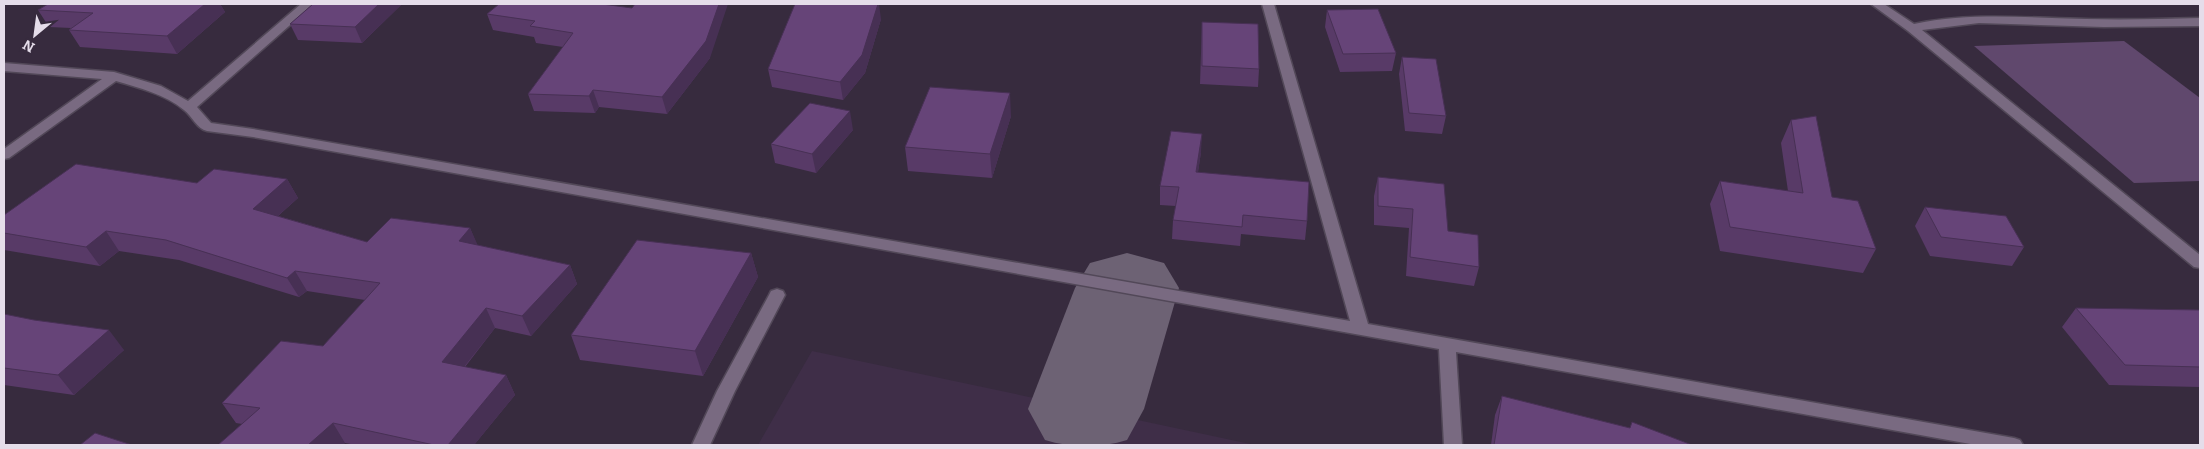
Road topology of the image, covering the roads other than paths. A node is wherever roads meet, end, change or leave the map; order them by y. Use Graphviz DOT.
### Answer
graph roads {
  1 [pos="308,4"];
  2 [pos="1268,4"];
  3 [pos="1877,4"];
  4 [pos="2200,22"];
  5 [pos="1912,28"];
  6 [pos="4,67"];
  7 [pos="114,76"];
  8 [pos="189,107"];
  9 [pos="4,154"];
  10 [pos="2200,263"];
  11 [pos="777,295"];
  12 [pos="1361,330"];
  13 [pos="1447,345"];
  14 [pos="701,445"];
  15 [pos="1453,445"];
  16 [pos="2014,445"];
  1 -- 8 [label="street"];
  2 -- 12 [label="street"];
  3 -- 5 [label="street"];
  4 -- 5 [label="street"];
  5 -- 10 [label="street"];
  6 -- 7 [label="street"];
  7 -- 8 [label="street"];
  7 -- 9 [label="street"];
  8 -- 12 [label="street"];
  11 -- 14 [label="street"];
  12 -- 13 [label="street"];
  13 -- 15 [label="street"];
  13 -- 16 [label="street"];
}
